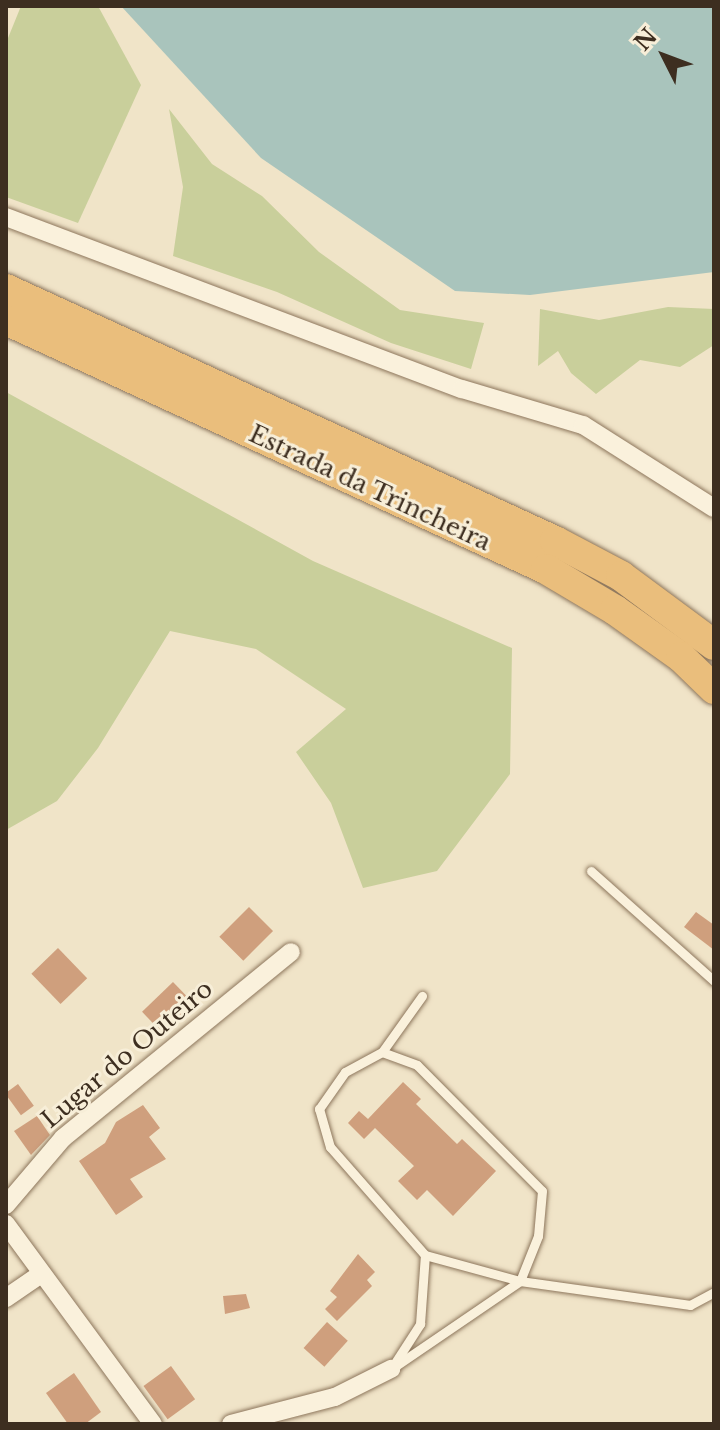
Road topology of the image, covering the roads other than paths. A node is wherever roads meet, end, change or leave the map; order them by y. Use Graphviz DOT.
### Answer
graph roads {
  1 [pos="6,217"];
  2 [pos="6,289"];
  3 [pos="6,320"];
  4 [pos="714,508"];
  5 [pos="714,645"];
  6 [pos="714,689"];
  7 [pos="591,871"];
  8 [pos="291,952"];
  9 [pos="714,981"];
  10 [pos="422,996"];
  11 [pos="382,1052"];
  12 [pos="6,1205"];
  13 [pos="6,1224"];
  14 [pos="425,1255"];
  15 [pos="41,1274"];
  16 [pos="520,1281"];
  17 [pos="714,1292"];
  18 [pos="6,1298"];
  19 [pos="391,1369"];
  20 [pos="153,1424"];
  21 [pos="231,1424"];
  1 -- 4 [label="street"];
  2 -- 5 [label="highway, Estrada da Trincheira"];
  3 -- 6 [label="highway, Estrada da Trincheira"];
  7 -- 9 [label="lane"];
  8 -- 12 [label="street, Lugar do Outeiro"];
  10 -- 11 [label="lane"];
  11 -- 14 [label="lane"];
  11 -- 16 [label="lane"];
  13 -- 15 [label="street"];
  14 -- 16 [label="lane"];
  14 -- 19 [label="lane"];
  15 -- 18 [label="street"];
  15 -- 20 [label="street"];
  16 -- 17 [label="lane"];
  16 -- 19 [label="lane"];
  19 -- 21 [label="street"];
}
